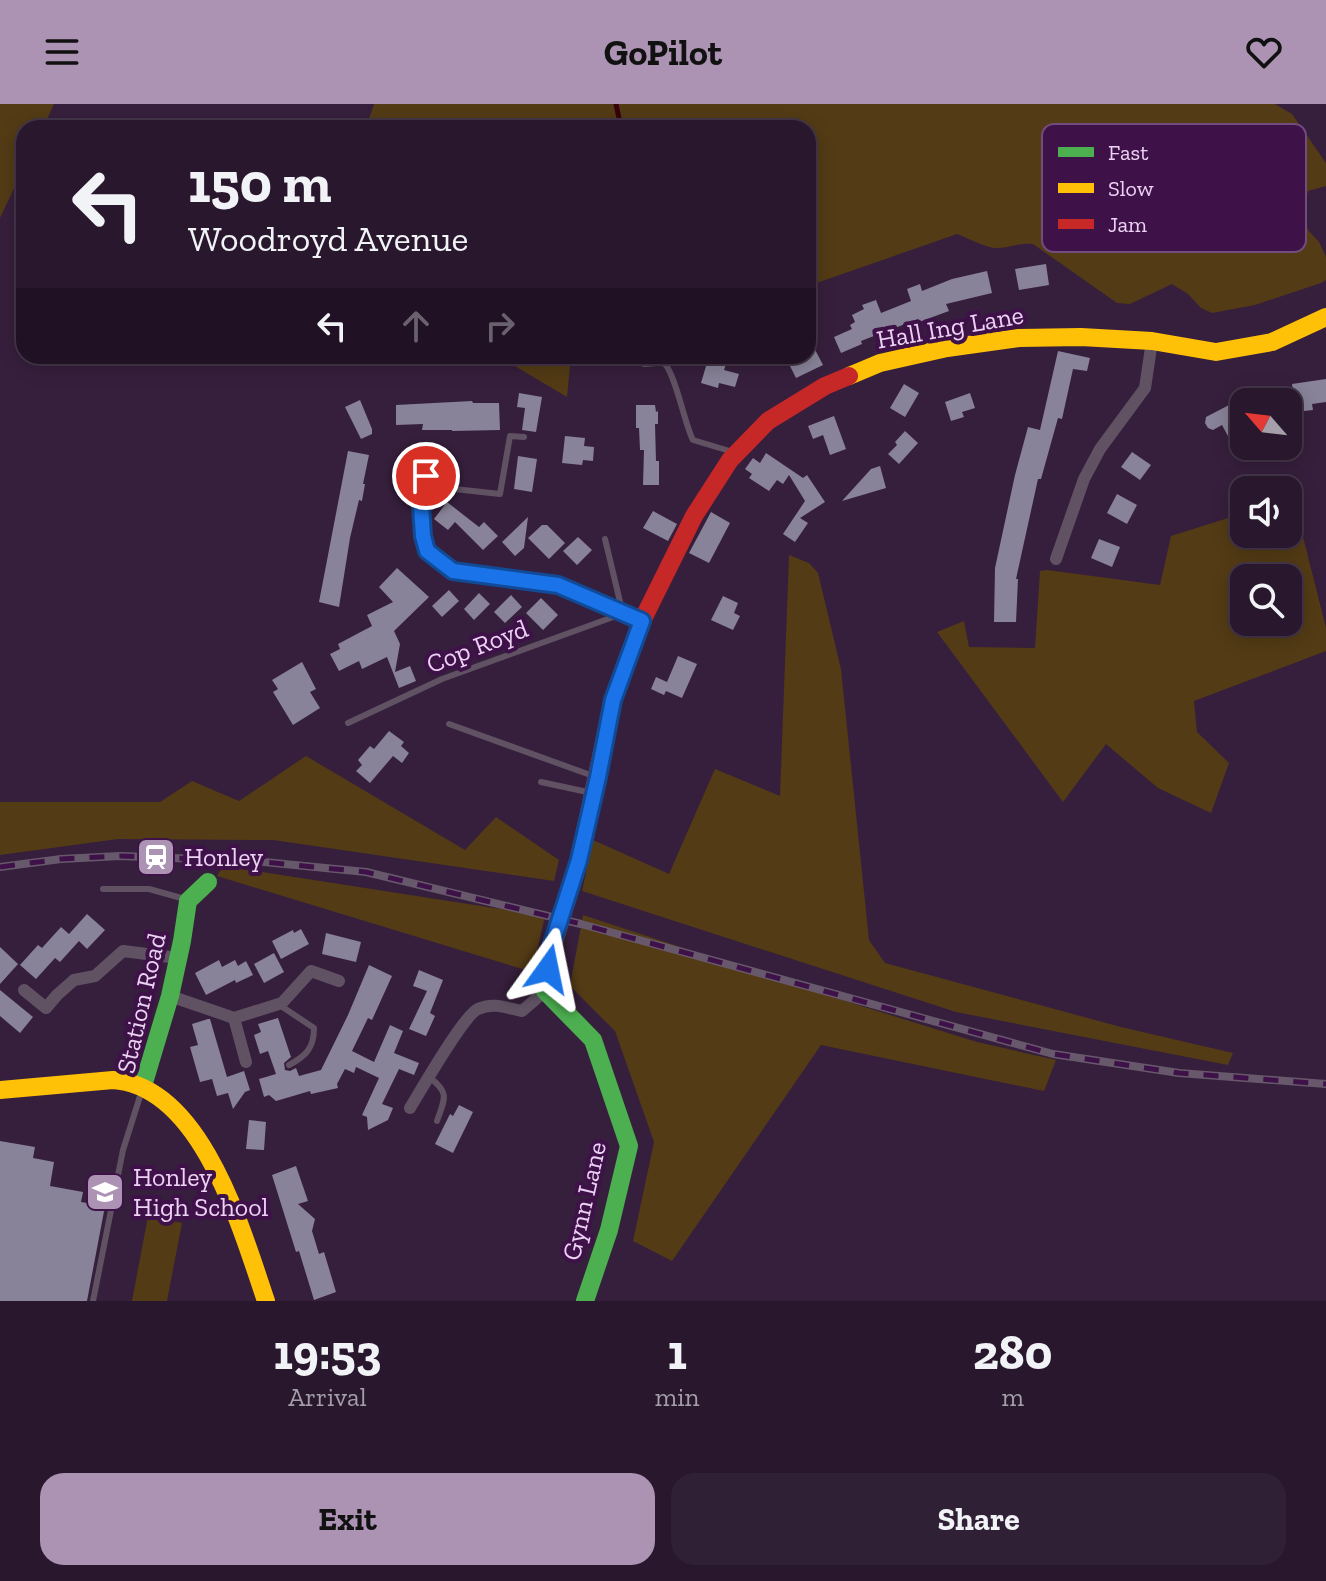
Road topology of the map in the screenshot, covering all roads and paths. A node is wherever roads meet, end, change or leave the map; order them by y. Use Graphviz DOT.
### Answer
graph roads {
  1 [pos="1326,317"];
  2 [pos="1152,341"];
  3 [pos="664,364"];
  4 [pos="524,437"];
  5 [pos="736,454"];
  6 [pos="425,481"];
  7 [pos="605,539"];
  8 [pos="1056,559"];
  9 [pos="623,614"];
  10 [pos="642,621"];
  11 [pos="348,723"];
  12 [pos="449,724"];
  13 [pos="541,782"];
  14 [pos="596,785"];
  15 [pos="208,882"];
  16 [pos="103,889"];
  17 [pos="188,901"];
  18 [pos="178,958"];
  19 [pos="339,981"];
  20 [pos="24,990"];
  21 [pos="545,991"];
  22 [pos="170,996"];
  23 [pos="278,1004"];
  24 [pos="234,1018"];
  25 [pos="246,1062"];
  26 [pos="289,1065"];
  27 [pos="429,1077"];
  28 [pos="143,1086"];
  29 [pos="0,1090"];
  30 [pos="410,1108"];
  31 [pos="437,1121"];
  32 [pos="93,1301"];
  33 [pos="266,1301"];
  34 [pos="585,1301"];
  1 -- 2 [label="street, Hall Ing Lane"];
  2 -- 5 [label="street, Hall Ing Lane"];
  2 -- 8 [label="street"];
  3 -- 5 [label="lane"];
  4 -- 6 [label="lane"];
  5 -- 10 [label="street, Hall Ing Lane"];
  6 -- 9 [label="street"];
  7 -- 9 [label="lane"];
  9 -- 10 [label="street"];
  9 -- 11 [label="lane, Cop Royd"];
  10 -- 14 [label="street"];
  12 -- 14 [label="lane"];
  13 -- 14 [label="lane"];
  14 -- 21 [label="street"];
  15 -- 17 [label="street"];
  16 -- 17 [label="lane"];
  17 -- 18 [label="street, Station Road"];
  18 -- 20 [label="street"];
  18 -- 22 [label="street, Station Road"];
  19 -- 23 [label="street"];
  21 -- 27 [label="street"];
  21 -- 34 [label="street, Gynn Lane"];
  22 -- 24 [label="street"];
  22 -- 28 [label="street, Station Road"];
  23 -- 24 [label="street"];
  23 -- 26 [label="lane"];
  24 -- 25 [label="street"];
  27 -- 30 [label="street"];
  27 -- 31 [label="lane"];
  28 -- 29 [label="street"];
  28 -- 32 [label="lane"];
  28 -- 33 [label="street, Station Road"];
}
